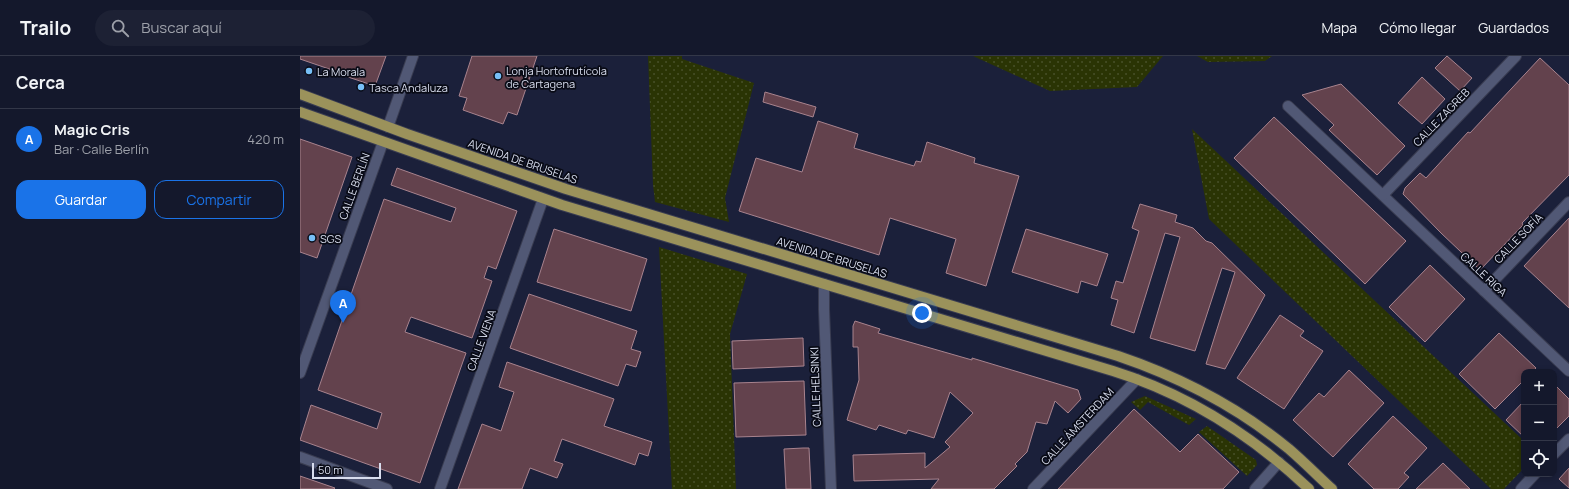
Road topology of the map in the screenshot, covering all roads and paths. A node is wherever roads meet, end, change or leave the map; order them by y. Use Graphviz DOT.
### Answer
graph roads {
  1 [pos="413,56"];
  2 [pos="1516,56"];
  3 [pos="300,94"];
  4 [pos="1288,106"];
  5 [pos="300,112"];
  6 [pos="388,127"];
  7 [pos="383,142"];
  8 [pos="549,183"];
  9 [pos="1383,195"];
  10 [pos="543,199"];
  11 [pos="1569,202"];
  12 [pos="644,213"];
  13 [pos="641,228"];
  14 [pos="828,269"];
  15 [pos="824,284"];
  16 [pos="1484,291"];
  17 [pos="1144,365"];
  18 [pos="1569,370"];
  19 [pos="300,373"];
  20 [pos="1138,379"];
  21 [pos="1569,439"];
  22 [pos="1290,450"];
  23 [pos="1557,451"];
  24 [pos="300,457"];
  25 [pos="1279,462"];
  26 [pos="1532,477"];
  27 [pos="1037,488"];
  28 [pos="387,489"];
  29 [pos="440,489"];
  30 [pos="831,489"];
  31 [pos="1255,489"];
  32 [pos="1309,489"];
  33 [pos="1332,489"];
  34 [pos="1521,489"];
  1 -- 6 [label="street"];
  2 -- 9 [label="street, CALLE ZAGREB"];
  3 -- 6 [label="main road, AVENIDA DE BRUSELAS"];
  4 -- 9 [label="street, CALLE RIGA"];
  5 -- 7 [label="main road"];
  6 -- 7 [label="main road"];
  6 -- 8 [label="main road, AVENIDA DE BRUSELAS"];
  7 -- 10 [label="main road"];
  7 -- 19 [label="street, CALLE BERLÍN"];
  8 -- 10 [label="main road"];
  8 -- 12 [label="main road, AVENIDA DE BRUSELAS"];
  9 -- 16 [label="street, CALLE RIGA"];
  10 -- 13 [label="main road"];
  10 -- 29 [label="street, CALLE VIENA"];
  11 -- 16 [label="street, CALLE SOFÍA"];
  12 -- 13 [label="main road"];
  12 -- 14 [label="main road, AVENIDA DE BRUSELAS"];
  13 -- 15 [label="main road"];
  14 -- 15 [label="main road"];
  14 -- 17 [label="main road, AVENIDA DE BRUSELAS"];
  15 -- 20 [label="main road"];
  15 -- 30 [label="street, CALLE HELSINKI"];
  16 -- 18 [label="street, CALLE RIGA"];
  17 -- 20 [label="main road"];
  17 -- 22 [label="main road, AVENIDA DE BRUSELAS"];
  20 -- 25 [label="main road"];
  20 -- 27 [label="street, CALLE ÁMSTERDAM"];
  21 -- 23 [label="street"];
  22 -- 25 [label="main road"];
  22 -- 33 [label="main road, AVENIDA DE BRUSELAS"];
  24 -- 28 [label="street"];
  25 -- 31 [label="street"];
  25 -- 32 [label="main road"];
  26 -- 34 [label="street"];
}
